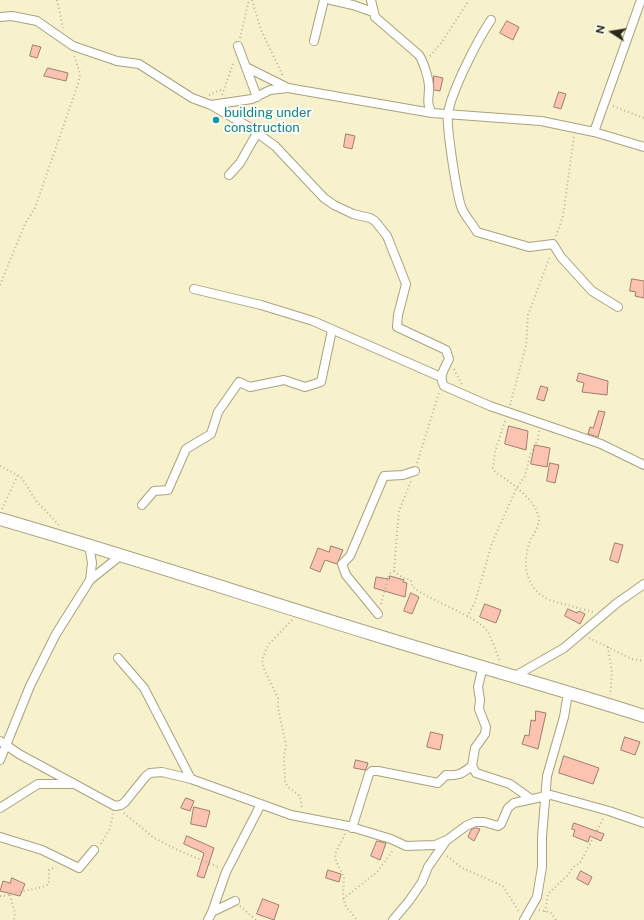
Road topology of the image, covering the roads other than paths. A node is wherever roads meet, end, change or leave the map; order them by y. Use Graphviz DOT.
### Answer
graph roads {
  1 [pos="324,0"];
  2 [pos="331,0"];
  3 [pos="371,0"];
  4 [pos="641,0"];
  5 [pos="372,12"];
  6 [pos="0,18"];
  7 [pos="492,20"];
  8 [pos="314,41"];
  9 [pos="238,46"];
  10 [pos="246,67"];
  11 [pos="288,88"];
  12 [pos="257,97"];
  13 [pos="211,105"];
  14 [pos="432,113"];
  15 [pos="448,114"];
  16 [pos="594,132"];
  17 [pos="257,133"];
  18 [pos="644,148"];
  19 [pos="229,175"];
  20 [pos="194,289"];
  21 [pos="618,307"];
  22 [pos="332,330"];
  23 [pos="442,380"];
  24 [pos="644,465"];
  25 [pos="414,472"];
  26 [pos="142,504"];
  27 [pos="0,519"];
  28 [pos="89,545"];
  29 [pos="120,556"];
  30 [pos="90,580"];
  31 [pos="644,584"];
  32 [pos="378,614"];
  33 [pos="118,658"];
  34 [pos="482,666"];
  35 [pos="510,674"];
  36 [pos="568,693"];
  37 [pos="644,716"];
  38 [pos="3,744"];
  39 [pos="0,760"];
  40 [pos="472,766"];
  41 [pos="191,779"];
  42 [pos="76,784"];
  43 [pos="546,796"];
  44 [pos="531,799"];
  45 [pos="261,804"];
  46 [pos="0,808"];
  47 [pos="644,823"];
  48 [pos="350,827"];
  49 [pos="0,837"];
  50 [pos="447,840"];
  51 [pos="94,850"];
  52 [pos="235,901"];
  53 [pos="210,916"];
  54 [pos="524,918"];
  55 [pos="393,920"];
  1 -- 8 [label="street"];
  2 -- 5 [label="street"];
  3 -- 5 [label="street"];
  4 -- 16 [label="street"];
  5 -- 14 [label="street"];
  6 -- 13 [label="street"];
  7 -- 15 [label="street"];
  9 -- 10 [label="street"];
  10 -- 11 [label="street"];
  10 -- 12 [label="street"];
  11 -- 12 [label="street"];
  11 -- 14 [label="street"];
  12 -- 13 [label="street"];
  13 -- 17 [label="street"];
  14 -- 15 [label="street"];
  15 -- 16 [label="street"];
  15 -- 21 [label="street"];
  16 -- 18 [label="street"];
  17 -- 19 [label="street"];
  17 -- 23 [label="street"];
  20 -- 22 [label="street"];
  22 -- 23 [label="street"];
  22 -- 26 [label="street"];
  23 -- 24 [label="street"];
  25 -- 32 [label="street"];
  27 -- 28 [label="main road"];
  28 -- 29 [label="main road"];
  28 -- 30 [label="street"];
  29 -- 30 [label="street"];
  29 -- 34 [label="main road"];
  30 -- 38 [label="street"];
  31 -- 35 [label="street"];
  33 -- 41 [label="street"];
  34 -- 35 [label="main road"];
  34 -- 40 [label="street"];
  35 -- 36 [label="main road"];
  36 -- 37 [label="main road"];
  36 -- 43 [label="street"];
  38 -- 39 [label="street"];
  38 -- 42 [label="street"];
  40 -- 44 [label="street"];
  40 -- 48 [label="street"];
  41 -- 42 [label="street"];
  41 -- 45 [label="street"];
  42 -- 46 [label="street"];
  43 -- 44 [label="street"];
  43 -- 47 [label="street"];
  43 -- 54 [label="street"];
  44 -- 50 [label="street"];
  45 -- 48 [label="street"];
  45 -- 53 [label="street"];
  48 -- 50 [label="street"];
  49 -- 51 [label="street"];
  50 -- 55 [label="street"];
  52 -- 53 [label="street"];
}
